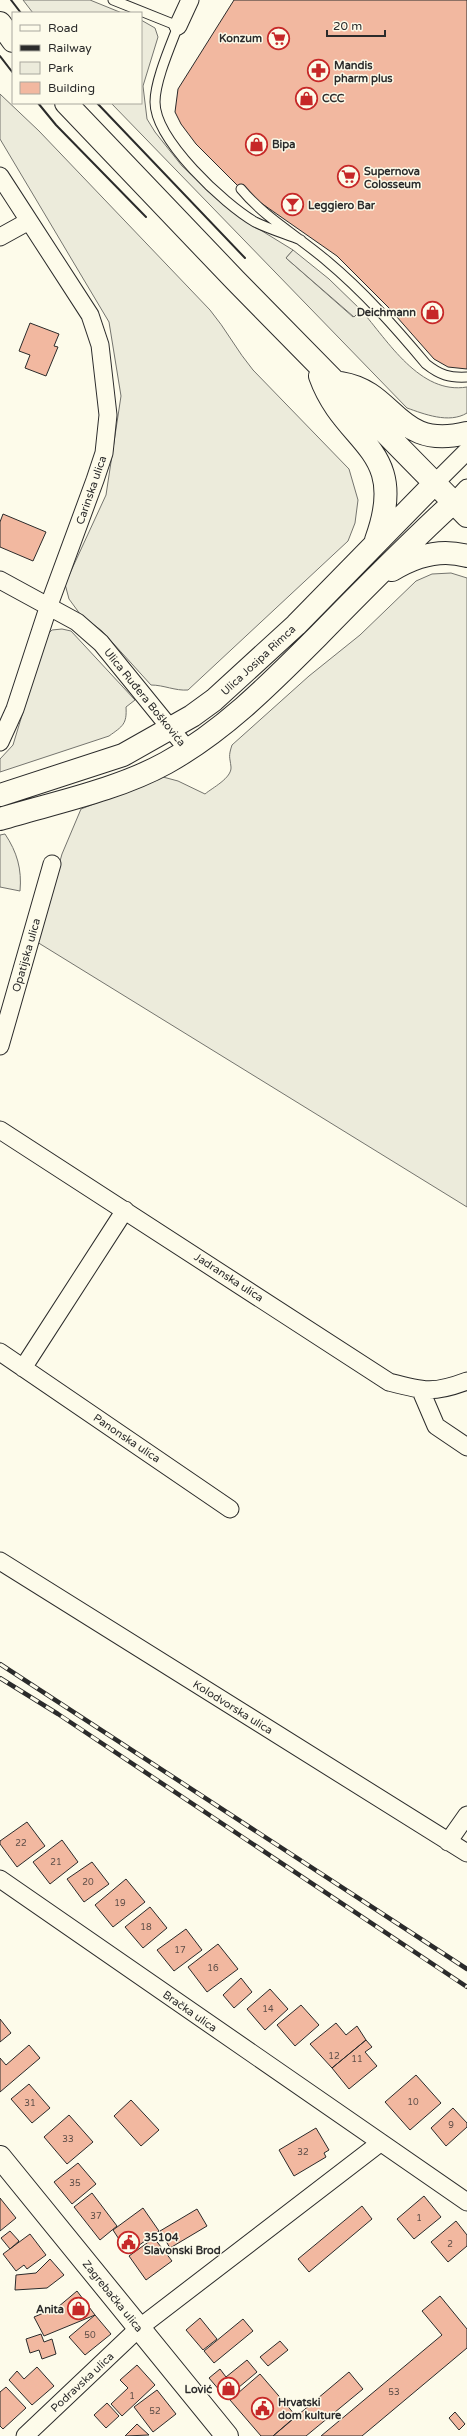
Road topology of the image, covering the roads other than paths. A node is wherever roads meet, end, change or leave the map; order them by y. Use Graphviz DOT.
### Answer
graph roads {
  1 [pos="113,0"];
  2 [pos="190,0"];
  3 [pos="0,23"];
  4 [pos="178,26"];
  5 [pos="12,40"];
  6 [pos="67,104"];
  7 [pos="0,176"];
  8 [pos="241,189"];
  9 [pos="29,221"];
  10 [pos="0,237"];
  11 [pos="300,240"];
  12 [pos="315,361"];
  13 [pos="467,377"];
  14 [pos="336,382"];
  15 [pos="467,433"];
  16 [pos="467,451"];
  17 [pos="435,483"];
  18 [pos="463,502"];
  19 [pos="375,543"];
  20 [pos="467,556"];
  21 [pos="0,580"];
  22 [pos="369,584"];
  23 [pos="49,605"];
  24 [pos="170,730"];
  25 [pos="0,742"];
  26 [pos="188,750"];
  27 [pos="0,795"];
  28 [pos="0,819"];
  29 [pos="52,864"];
  30 [pos="0,1046"];
  31 [pos="0,1130"];
  32 [pos="125,1210"];
  33 [pos="0,1352"];
  34 [pos="23,1368"];
  35 [pos="467,1381"];
  36 [pos="421,1391"];
  37 [pos="467,1446"];
  38 [pos="230,1509"];
  39 [pos="0,1561"];
  40 [pos="467,1814"];
  41 [pos="448,1842"];
  42 [pos="467,1853"];
  43 [pos="0,1879"];
  44 [pos="380,2143"];
  45 [pos="0,2157"];
  46 [pos="467,2202"];
  47 [pos="139,2328"];
  48 [pos="25,2436"];
  49 [pos="227,2436"];
  1 -- 4 [label="lane"];
  2 -- 4 [label="street"];
  3 -- 5 [label="main road"];
  4 -- 11 [label="lane"];
  6 -- 12 [label="main road"];
  7 -- 9 [label="street, Carinska ulica"];
  8 -- 11 [label="lane"];
  9 -- 10 [label="street"];
  9 -- 23 [label="street, Carinska ulica"];
  11 -- 13 [label="lane"];
  12 -- 14 [label="main road"];
  12 -- 19 [label="main road"];
  14 -- 15 [label="main road"];
  14 -- 17 [label="main road"];
  16 -- 17 [label="street, Ulica Josipa Rimca"];
  17 -- 18 [label="main road"];
  17 -- 19 [label="main road, Ulica Josipa Rimca"];
  18 -- 22 [label="main road"];
  19 -- 24 [label="main road, Ulica Josipa Rimca"];
  20 -- 22 [label="main road"];
  21 -- 23 [label="street, Ulica Ruđera Boškovića"];
  22 -- 26 [label="main road"];
  23 -- 24 [label="street, Ulica Ruđera Boškovića"];
  23 -- 25 [label="street"];
  24 -- 26 [label="street, Ulica Ruđera Boškovića"];
  24 -- 27 [label="main road, Ulica Josipa Rimca"];
  26 -- 28 [label="main road"];
  29 -- 30 [label="street, Opatijska ulica"];
  31 -- 32 [label="street, Jadranska ulica"];
  32 -- 34 [label="street"];
  32 -- 36 [label="street, Jadranska ulica"];
  33 -- 34 [label="street, Panonska ulica"];
  34 -- 38 [label="street, Panonska ulica"];
  35 -- 36 [label="street, Jadranska ulica"];
  36 -- 37 [label="street"];
  39 -- 41 [label="street, Kolodvorska ulica"];
  40 -- 41 [label="street"];
  41 -- 42 [label="street, Kolodvorska ulica"];
  43 -- 44 [label="street, Bračka ulica"];
  44 -- 46 [label="street, Bračka ulica"];
  44 -- 47 [label="street"];
  45 -- 47 [label="main road, Zagrebačka ulica"];
  47 -- 48 [label="street, Podravska ulica"];
  47 -- 49 [label="main road, Zagrebačka ulica"];
}
